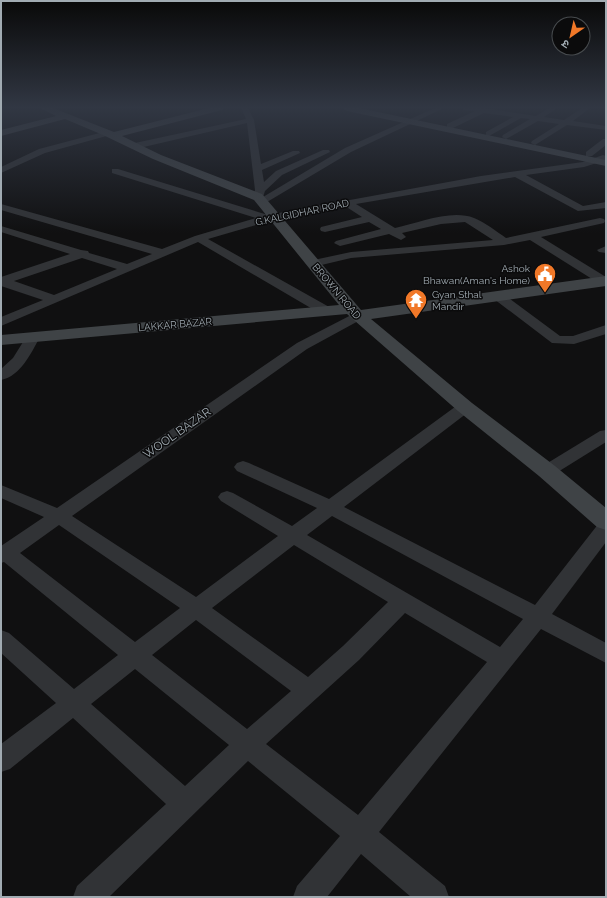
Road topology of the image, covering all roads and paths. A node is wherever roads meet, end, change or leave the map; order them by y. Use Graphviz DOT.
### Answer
graph roads {
  1 [pos="50,150"];
  2 [pos="143,150"];
  3 [pos="254,150"];
  4 [pos="328,150"];
  5 [pos="350,150"];
  6 [pos="556,150"];
  7 [pos="563,150"];
  8 [pos="296,153"];
  9 [pos="600,159"];
  10 [pos="257,169"];
  11 [pos="1,170"];
  12 [pos="115,170"];
  13 [pos="517,174"];
  14 [pos="347,203"];
  15 [pos="264,205"];
  16 [pos="606,205"];
  17 [pos="1,207"];
  18 [pos="582,209"];
  19 [pos="32,215"];
  20 [pos="371,218"];
  21 [pos="603,220"];
  22 [pos="325,228"];
  23 [pos="1,229"];
  24 [pos="392,231"];
  25 [pos="532,236"];
  26 [pos="199,238"];
  27 [pos="118,240"];
  28 [pos="504,242"];
  29 [pos="340,243"];
  30 [pos="418,249"];
  31 [pos="81,253"];
  32 [pos="162,253"];
  33 [pos="313,262"];
  34 [pos="127,268"];
  35 [pos="2,281"];
  36 [pos="605,281"];
  37 [pos="498,296"];
  38 [pos="53,299"];
  39 [pos="326,311"];
  40 [pos="354,313"];
  41 [pos="1,322"];
  42 [pos="606,328"];
  43 [pos="33,337"];
  44 [pos="1,340"];
  45 [pos="1,376"];
  46 [pos="465,407"];
  47 [pos="606,435"];
  48 [pos="243,466"];
  49 [pos="547,471"];
  50 [pos="1,491"];
  51 [pos="227,497"];
  52 [pos="330,508"];
  53 [pos="59,516"];
  54 [pos="606,521"];
  55 [pos="606,528"];
  56 [pos="293,536"];
  57 [pos="3,555"];
  58 [pos="402,601"];
  59 [pos="196,608"];
  60 [pos="538,618"];
  61 [pos="1,640"];
  62 [pos="606,654"];
  63 [pos="136,655"];
  64 [pos="503,660"];
  65 [pos="308,691"];
  66 [pos="74,704"];
  67 [pos="247,745"];
  68 [pos="1,760"];
  69 [pos="186,804"];
  70 [pos="360,834"];
  71 [pos="88,897"];
  72 [pos="308,897"];
  73 [pos="434,897"];
  1 -- 11 [label="street"];
  2 -- 15 [label="street, BROWN ROAD"];
  3 -- 10 [label="street"];
  4 -- 15 [label="street"];
  5 -- 15 [label="street"];
  6 -- 9 [label="street"];
  7 -- 9 [label="street"];
  8 -- 10 [label="street"];
  9 -- 13 [label="street, G.KALGIDHAR ROAD"];
  10 -- 15 [label="street"];
  12 -- 15 [label="street"];
  13 -- 14 [label="street, G.KALGIDHAR ROAD"];
  13 -- 18 [label="street"];
  14 -- 15 [label="street, G.KALGIDHAR ROAD"];
  14 -- 20 [label="street"];
  15 -- 26 [label="street, G.KALGIDHAR ROAD"];
  15 -- 33 [label="street, BROWN ROAD"];
  16 -- 18 [label="street"];
  17 -- 19 [label="street"];
  18 -- 21 [label="street"];
  19 -- 23 [label="street"];
  19 -- 27 [label="street"];
  20 -- 22 [label="street"];
  20 -- 24 [label="street"];
  21 -- 25 [label="street"];
  23 -- 31 [label="street"];
  24 -- 28 [label="street"];
  24 -- 29 [label="street"];
  24 -- 30 [label="street"];
  25 -- 28 [label="street"];
  25 -- 36 [label="street"];
  26 -- 32 [label="street, G.KALGIDHAR ROAD"];
  26 -- 39 [label="street"];
  27 -- 31 [label="street"];
  27 -- 32 [label="street"];
  28 -- 30 [label="street"];
  30 -- 33 [label="street"];
  31 -- 34 [label="street"];
  31 -- 35 [label="street"];
  32 -- 34 [label="street, G.KALGIDHAR ROAD"];
  33 -- 40 [label="street, BROWN ROAD"];
  34 -- 38 [label="street, G.KALGIDHAR ROAD"];
  35 -- 38 [label="street"];
  36 -- 37 [label="street, LAKKAR BAZAR"];
  37 -- 40 [label="street, LAKKAR BAZAR"];
  37 -- 42 [label="street"];
  38 -- 41 [label="street, G.KALGIDHAR ROAD"];
  39 -- 40 [label="street, LAKKAR BAZAR"];
  39 -- 43 [label="street, LAKKAR BAZAR"];
  40 -- 46 [label="street, BROWN ROAD"];
  40 -- 53 [label="street, WOOL BAZAR"];
  43 -- 44 [label="street, LAKKAR BAZAR"];
  43 -- 45 [label="street"];
  46 -- 49 [label="street, BROWN ROAD"];
  46 -- 52 [label="street"];
  47 -- 49 [label="street"];
  48 -- 52 [label="street"];
  49 -- 54 [label="street, BROWN ROAD"];
  50 -- 53 [label="street"];
  51 -- 56 [label="street"];
  52 -- 56 [label="street"];
  52 -- 60 [label="street"];
  53 -- 57 [label="street, WOOL BAZAR"];
  53 -- 59 [label="street"];
  55 -- 60 [label="street"];
  56 -- 58 [label="street"];
  56 -- 59 [label="street"];
  57 -- 63 [label="street"];
  58 -- 64 [label="street"];
  58 -- 65 [label="street"];
  59 -- 63 [label="street"];
  59 -- 65 [label="street"];
  60 -- 62 [label="street"];
  60 -- 64 [label="street"];
  61 -- 66 [label="street"];
  63 -- 66 [label="street"];
  63 -- 67 [label="street"];
  64 -- 70 [label="street"];
  65 -- 67 [label="street"];
  66 -- 68 [label="street"];
  66 -- 69 [label="street"];
  67 -- 69 [label="street"];
  67 -- 70 [label="street"];
  69 -- 71 [label="street"];
  70 -- 72 [label="street"];
  70 -- 73 [label="street"];
}
